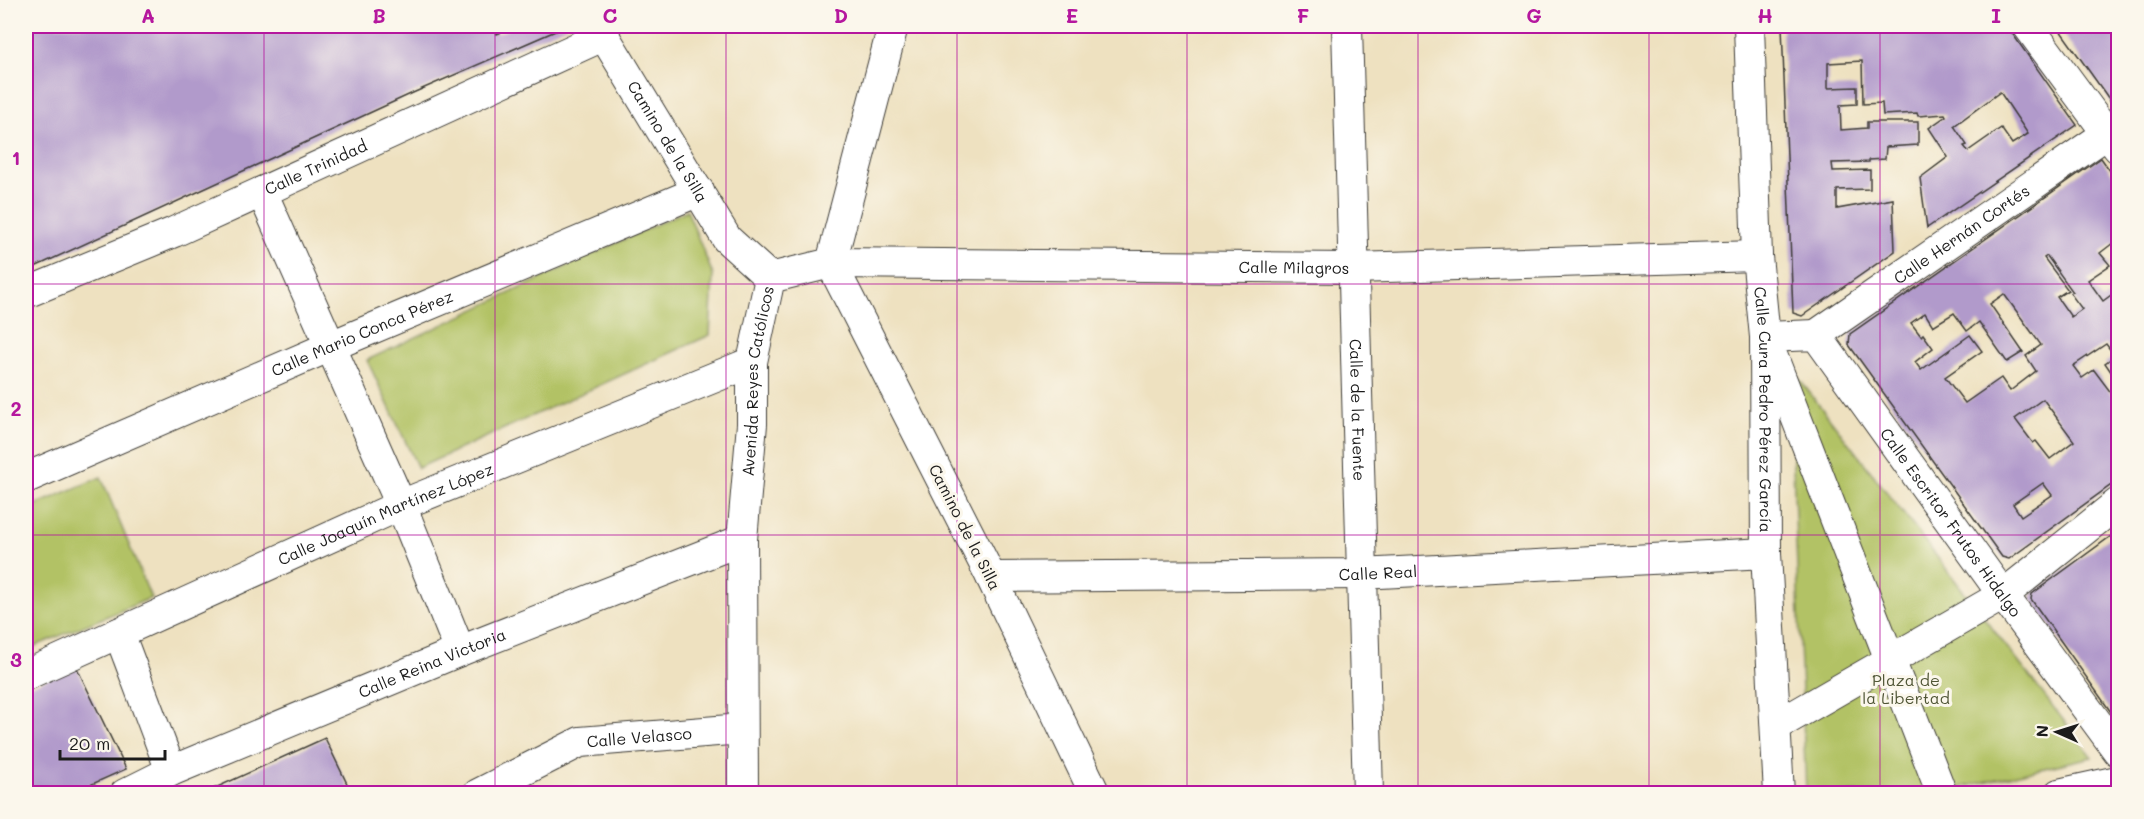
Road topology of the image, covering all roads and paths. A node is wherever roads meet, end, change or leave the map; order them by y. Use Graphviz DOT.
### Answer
graph roads {
  1 [pos="893,26"];
  2 [pos="1347,26"];
  3 [pos="1749,26"];
  4 [pos="2028,26"];
  5 [pos="601,30"];
  6 [pos="2113,141"];
  7 [pos="699,191"];
  8 [pos="262,192"];
  9 [pos="1757,256"];
  10 [pos="831,263"];
  11 [pos="1353,268"];
  12 [pos="770,278"];
  13 [pos="26,292"];
  14 [pos="1816,335"];
  15 [pos="1764,337"];
  16 [pos="331,346"];
  17 [pos="752,362"];
  18 [pos="26,476"];
  19 [pos="2118,503"];
  20 [pos="400,505"];
  21 [pos="742,540"];
  22 [pos="1766,553"];
  23 [pos="1361,574"];
  24 [pos="991,577"];
  25 [pos="2003,595"];
  26 [pos="119,633"];
  27 [pos="460,651"];
  28 [pos="1890,660"];
  29 [pos="26,675"];
  30 [pos="1776,726"];
  31 [pos="742,729"];
  32 [pos="2118,751"];
  33 [pos="171,771"];
  34 [pos="2118,781"];
  35 [pos="125,794"];
  36 [pos="478,794"];
  37 [pos="743,794"];
  38 [pos="1095,794"];
  39 [pos="1368,794"];
  40 [pos="1779,794"];
  41 [pos="1942,794"];
  42 [pos="2059,794"];
  1 -- 10 [label="street"];
  2 -- 11 [label="street, Calle de la Fuente"];
  3 -- 9 [label="street, Calle Cura Pedro Pérez García"];
  4 -- 6 [label="street"];
  5 -- 7 [label="street, Camino de la Silla"];
  5 -- 8 [label="street, Calle Trinidad"];
  6 -- 14 [label="street, Calle Hernán Cortés"];
  7 -- 12 [label="street, Camino de la Silla"];
  7 -- 16 [label="street, Calle Mario Conca Pérez"];
  8 -- 13 [label="street, Calle Trinidad"];
  8 -- 16 [label="street"];
  9 -- 11 [label="street, Calle Milagros"];
  9 -- 15 [label="street, Calle Cura Pedro Pérez García"];
  10 -- 11 [label="street, Calle Milagros"];
  10 -- 12 [label="street, Avenida Reyes Católicos"];
  10 -- 24 [label="street, Camino de la Silla"];
  11 -- 23 [label="street, Calle de la Fuente"];
  12 -- 17 [label="street, Avenida Reyes Católicos"];
  14 -- 15 [label="street"];
  14 -- 25 [label="street, Calle Escritor Frutos Hidalgo"];
  15 -- 22 [label="street, Calle Cura Pedro Pérez García"];
  15 -- 28 [label="street"];
  16 -- 18 [label="street, Calle Mario Conca Pérez"];
  16 -- 20 [label="street"];
  17 -- 20 [label="street, Calle Joaquín Martínez López"];
  17 -- 21 [label="street, Avenida Reyes Católicos"];
  19 -- 25 [label="street"];
  20 -- 26 [label="street, Calle Joaquín Martínez López"];
  20 -- 27 [label="street"];
  21 -- 27 [label="street, Calle Reina Victoria"];
  21 -- 31 [label="street, Avenida Reyes Católicos"];
  22 -- 23 [label="street, Calle Real"];
  22 -- 30 [label="street, Calle Cura Pedro Pérez García"];
  23 -- 24 [label="street, Calle Real"];
  23 -- 39 [label="street, Calle de la Fuente"];
  24 -- 38 [label="street, Camino de la Silla"];
  25 -- 28 [label="street"];
  25 -- 32 [label="street, Calle Escritor Frutos Hidalgo"];
  26 -- 29 [label="street, Calle Joaquín Martínez López"];
  26 -- 33 [label="street"];
  27 -- 33 [label="street, Calle Reina Victoria"];
  28 -- 30 [label="street"];
  28 -- 41 [label="street"];
  30 -- 40 [label="street, Calle Cura Pedro Pérez García"];
  31 -- 36 [label="street, Calle Velasco"];
  31 -- 37 [label="street, Avenida Reyes Católicos"];
  33 -- 35 [label="street, Calle Reina Victoria"];
  34 -- 42 [label="street"];
}
